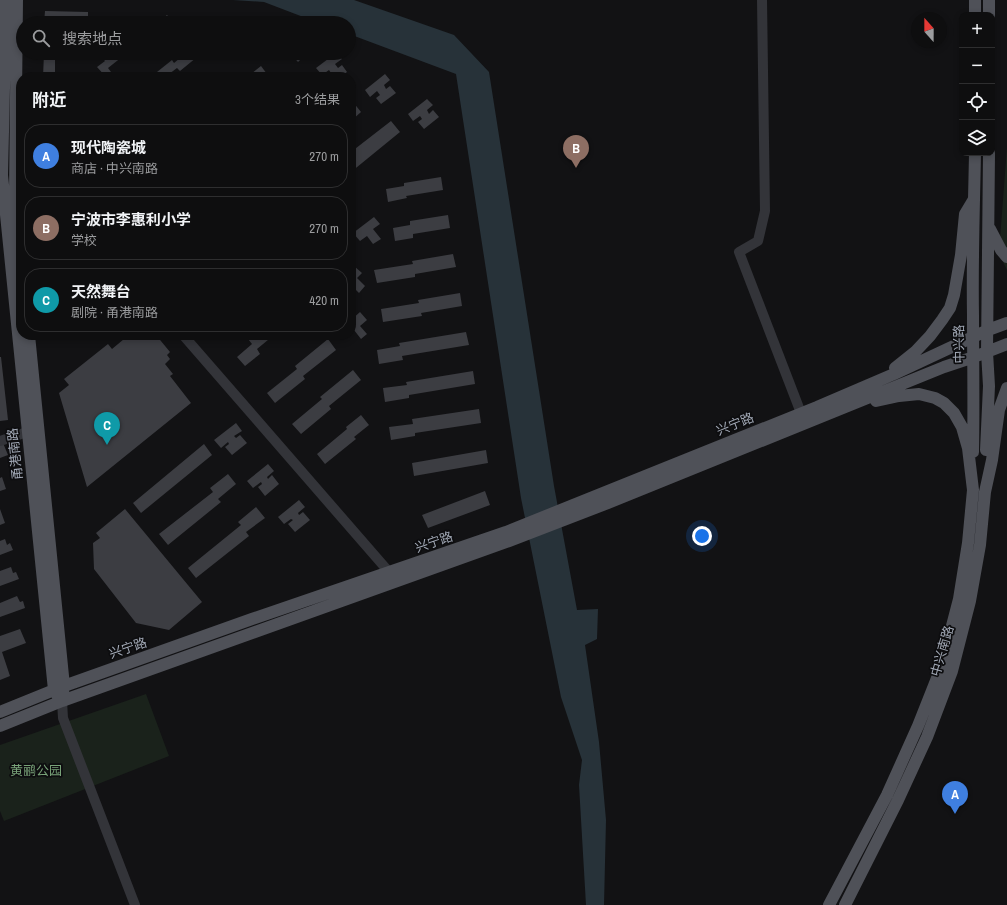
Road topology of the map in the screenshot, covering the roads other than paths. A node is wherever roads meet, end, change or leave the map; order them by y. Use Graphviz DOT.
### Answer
graph roads {
  1 [pos="6,0"];
  2 [pos="17,0"];
  3 [pos="762,0"];
  4 [pos="975,0"];
  5 [pos="989,0"];
  6 [pos="975,12"];
  7 [pos="989,12"];
  8 [pos="16,16"];
  9 [pos="16,28"];
  10 [pos="974,156"];
  11 [pos="989,156"];
  12 [pos="10,196"];
  13 [pos="974,198"];
  14 [pos="989,227"];
  15 [pos="16,229"];
  16 [pos="1007,257"];
  17 [pos="16,279"];
  18 [pos="950,308"];
  19 [pos="1007,323"];
  20 [pos="988,330"];
  21 [pos="973,337"];
  22 [pos="20,340"];
  23 [pos="29,340"];
  24 [pos="187,340"];
  25 [pos="1007,344"];
  26 [pos="987,352"];
  27 [pos="974,357"];
  28 [pos="872,384"];
  29 [pos="1007,388"];
  30 [pos="856,403"];
  31 [pos="944,403"];
  32 [pos="801,413"];
  33 [pos="27,432"];
  34 [pos="0,441"];
  35 [pos="979,491"];
  36 [pos="601,500"];
  37 [pos="508,537"];
  38 [pos="389,572"];
  39 [pos="946,669"];
  40 [pos="59,688"];
  41 [pos="62,701"];
  42 [pos="0,712"];
  43 [pos="0,726"];
  44 [pos="135,905"];
  45 [pos="829,905"];
  46 [pos="845,905"];
  1 -- 12 [label="main road, 甬港南路"];
  2 -- 8 [label="main road, 甬港南路"];
  3 -- 32 [label="street"];
  4 -- 6 [label="main road"];
  5 -- 7 [label="main road"];
  9 -- 12 [label="main road, 甬港南路"];
  10 -- 13 [label="main road, 中兴路"];
  11 -- 14 [label="main road"];
  12 -- 15 [label="main road, 甬港南路"];
  12 -- 17 [label="main road, 甬港南路"];
  13 -- 18 [label="main road, 中兴路"];
  13 -- 21 [label="main road, 中兴路"];
  14 -- 16 [label="main road"];
  14 -- 20 [label="main road"];
  18 -- 28 [label="main road, 兴宁路"];
  19 -- 20 [label="main road, 兴宁路"];
  20 -- 21 [label="main road, 兴宁路"];
  20 -- 26 [label="main road"];
  21 -- 27 [label="main road, 中兴路"];
  21 -- 28 [label="main road, 兴宁路"];
  22 -- 33 [label="main road, 甬港南路"];
  23 -- 40 [label="main road, 甬港南路"];
  24 -- 38 [label="street"];
  25 -- 26 [label="main road, 兴宁路"];
  26 -- 27 [label="main road, 兴宁路"];
  26 -- 35 [label="main road"];
  27 -- 30 [label="main road, 兴宁路"];
  27 -- 35 [label="main road, 中兴路"];
  28 -- 32 [label="main road, 兴宁路"];
  29 -- 35 [label="main road, 中兴南路"];
  30 -- 31 [label="main road, 兴宁路"];
  30 -- 36 [label="main road, 兴宁路"];
  31 -- 35 [label="main road, 中兴南路"];
  32 -- 36 [label="main road, 兴宁路"];
  33 -- 34 [label="street"];
  33 -- 40 [label="main road, 甬港南路"];
  35 -- 39 [label="main road, 中兴南路"];
  36 -- 37 [label="main road, 兴宁路"];
  37 -- 38 [label="main road, 兴宁路"];
  37 -- 41 [label="main road, 兴宁路"];
  38 -- 40 [label="main road, 兴宁路"];
  39 -- 45 [label="main road, 中兴南路"];
  39 -- 46 [label="main road, 中兴南路"];
  40 -- 41 [label="main road"];
  40 -- 42 [label="main road, 兴宁路"];
  41 -- 43 [label="main road, 兴宁路"];
  41 -- 44 [label="street"];
}
